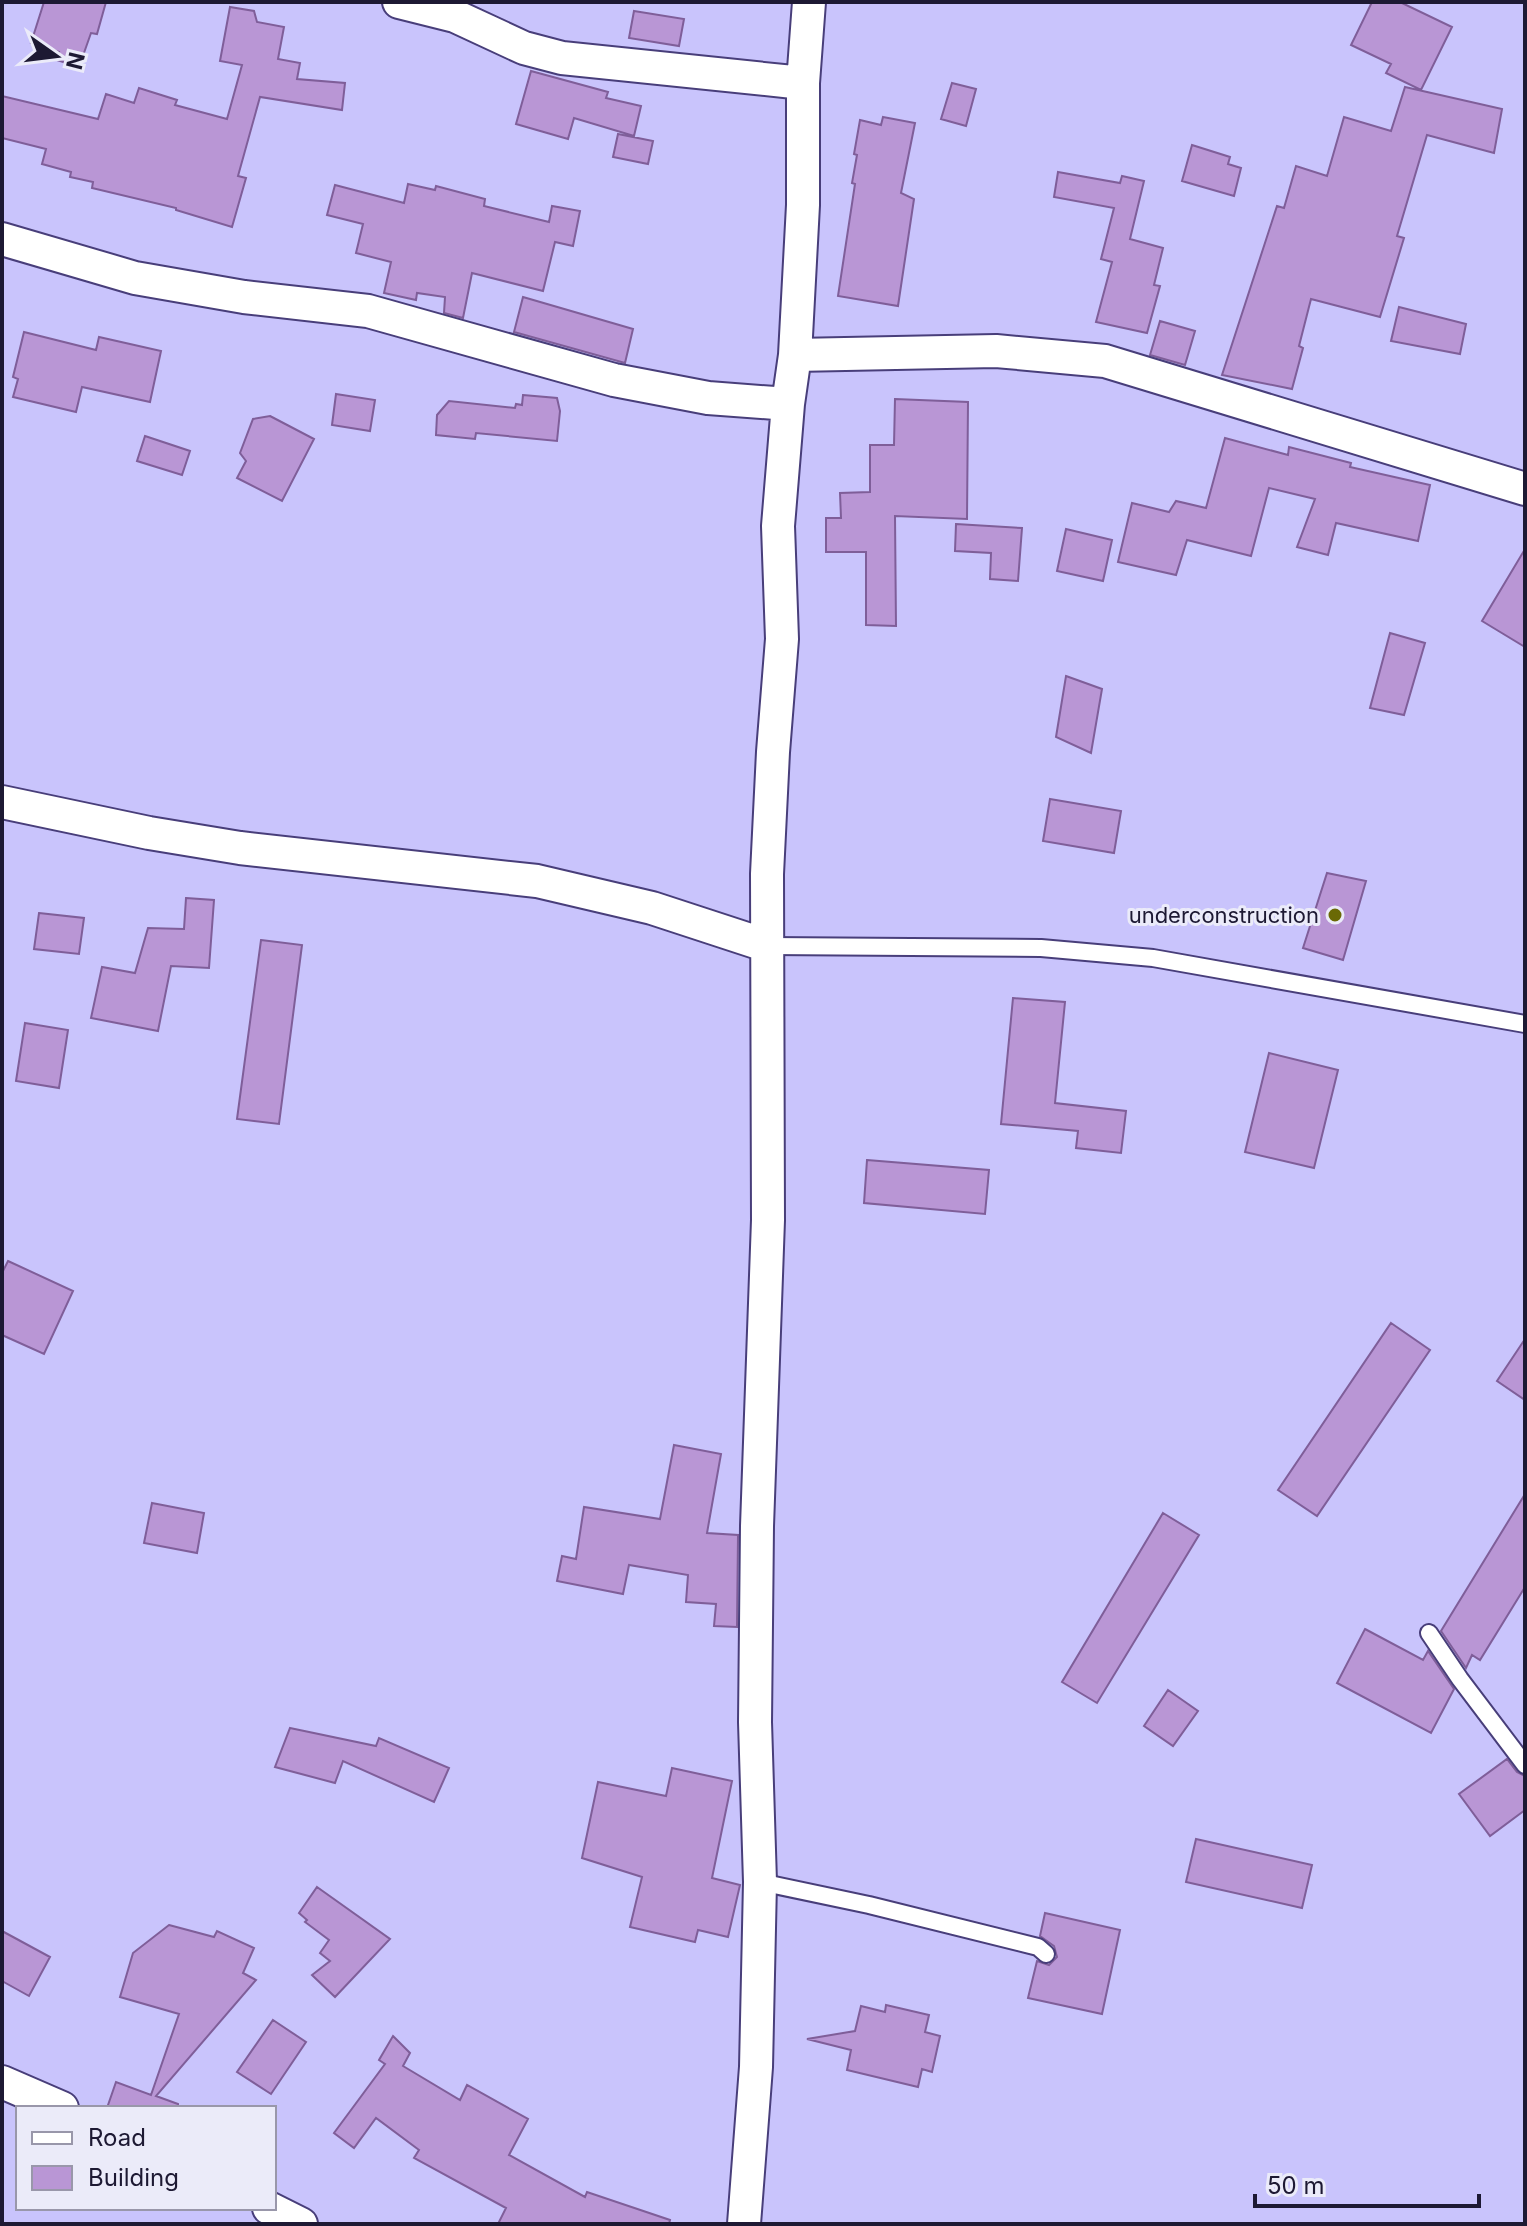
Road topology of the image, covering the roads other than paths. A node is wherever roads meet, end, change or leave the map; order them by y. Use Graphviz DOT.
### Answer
graph roads {
  1 [pos="399,2"];
  2 [pos="809,2"];
  3 [pos="803,83"];
  4 [pos="2,239"];
  5 [pos="795,355"];
  6 [pos="788,404"];
  7 [pos="1525,489"];
  8 [pos="2,802"];
  9 [pos="768,946"];
  10 [pos="1525,1024"];
  11 [pos="1429,1633"];
  12 [pos="1525,1765"];
  13 [pos="760,1882"];
  14 [pos="1046,1954"];
  15 [pos="2,2082"];
  16 [pos="57,2106"];
  17 [pos="273,2210"];
  18 [pos="301,2224"];
  19 [pos="744,2224"];
  1 -- 3 [label="street"];
  2 -- 3 [label="street"];
  3 -- 5 [label="street"];
  4 -- 6 [label="street"];
  5 -- 6 [label="street"];
  5 -- 7 [label="street"];
  6 -- 9 [label="street"];
  8 -- 9 [label="street"];
  9 -- 10 [label="lane"];
  9 -- 13 [label="street"];
  11 -- 12 [label="lane"];
  13 -- 14 [label="lane"];
  13 -- 19 [label="street"];
  15 -- 16 [label="street"];
  17 -- 18 [label="street"];
}
